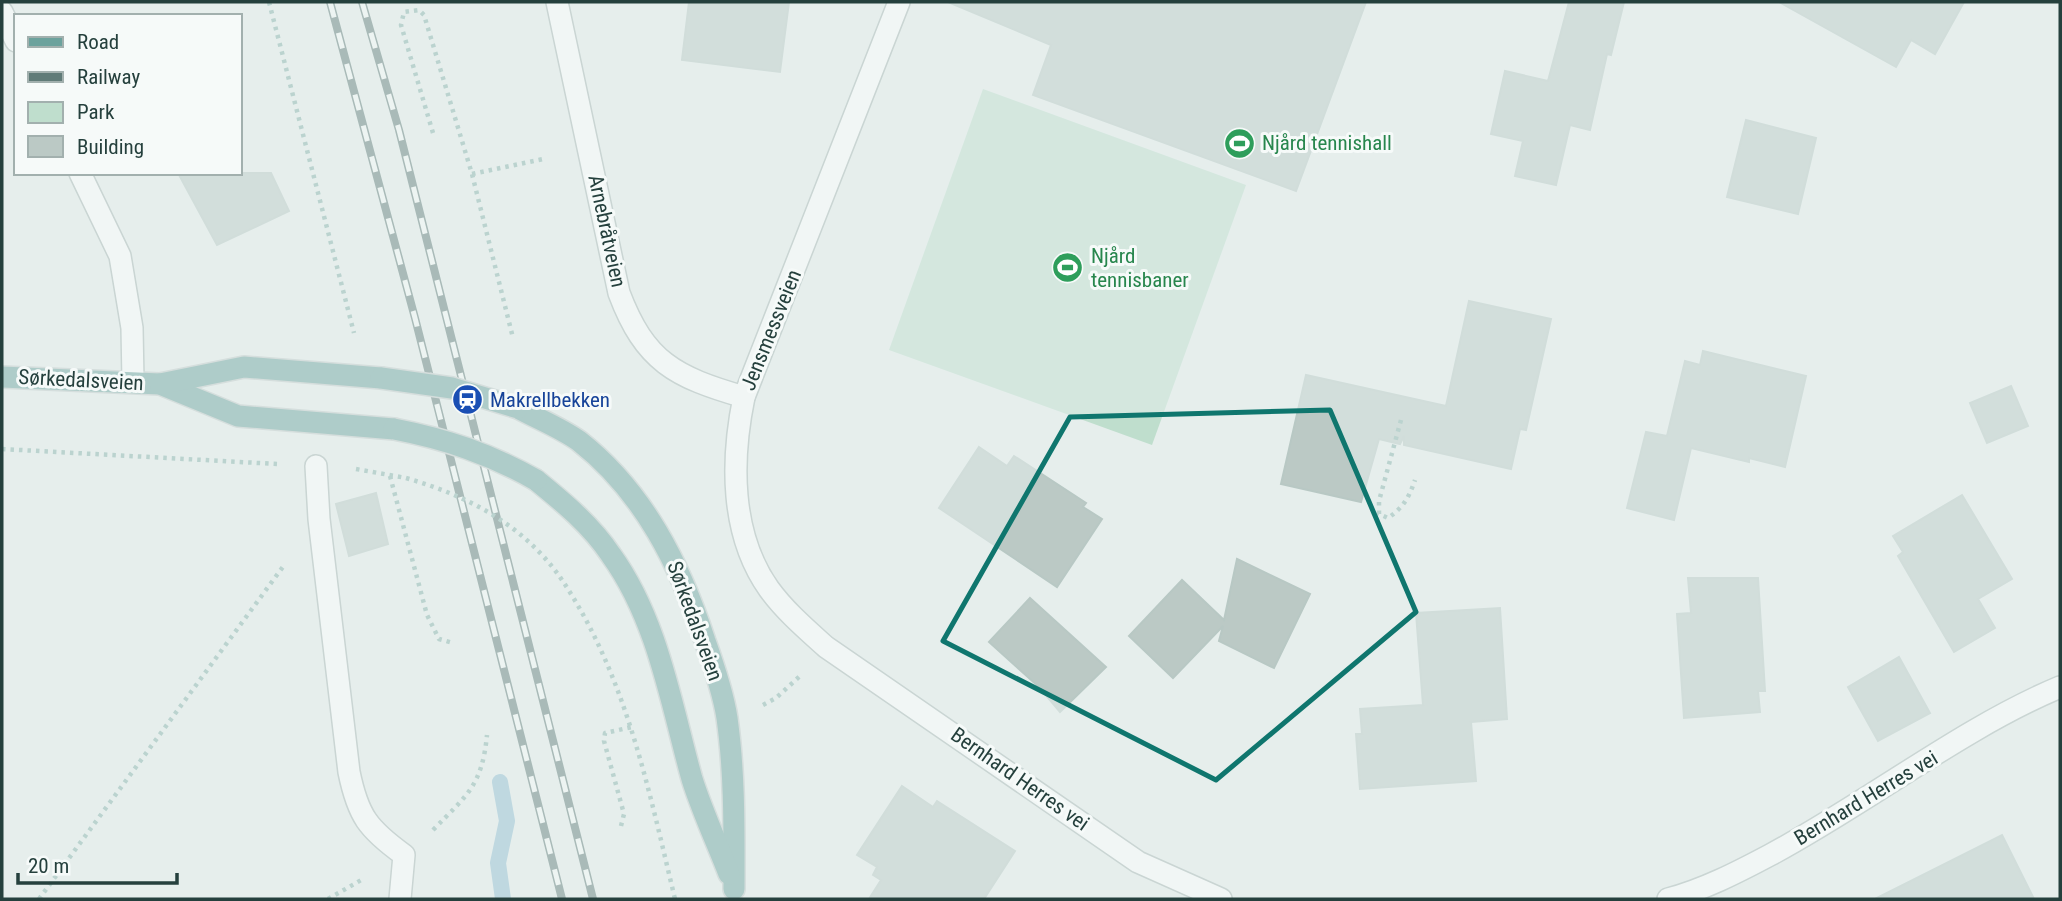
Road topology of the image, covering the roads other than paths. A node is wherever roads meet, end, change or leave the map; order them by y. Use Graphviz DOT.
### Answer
graph roads {
  1 [pos="557,2"];
  2 [pos="899,2"];
  3 [pos="2,12"];
  4 [pos="14,37"];
  5 [pos="81,175"];
  6 [pos="2,377"];
  7 [pos="133,381"];
  8 [pos="160,384"];
  9 [pos="744,397"];
  10 [pos="316,466"];
  11 [pos="826,647"];
  12 [pos="2060,687"];
  13 [pos="735,894"];
  14 [pos="400,899"];
  15 [pos="1221,899"];
  16 [pos="1668,899"];
  1 -- 9 [label="street, Arnebråtveien"];
  2 -- 9 [label="street, Jensmessveien"];
  3 -- 4 [label="street"];
  5 -- 7 [label="street"];
  6 -- 7 [label="main road, Sørkedalsveien"];
  7 -- 8 [label="main road, Sørkedalsveien"];
  8 -- 13 [label="main road, Sørkedalsveien, bridge"];
  8 -- 13 [label="main road, Sørkedalsveien, bridge"];
  9 -- 11 [label="street, Jensmessveien"];
  10 -- 14 [label="street"];
  11 -- 15 [label="street, Bernhard Herres vei"];
  12 -- 16 [label="street, Bernhard Herres vei"];
}
